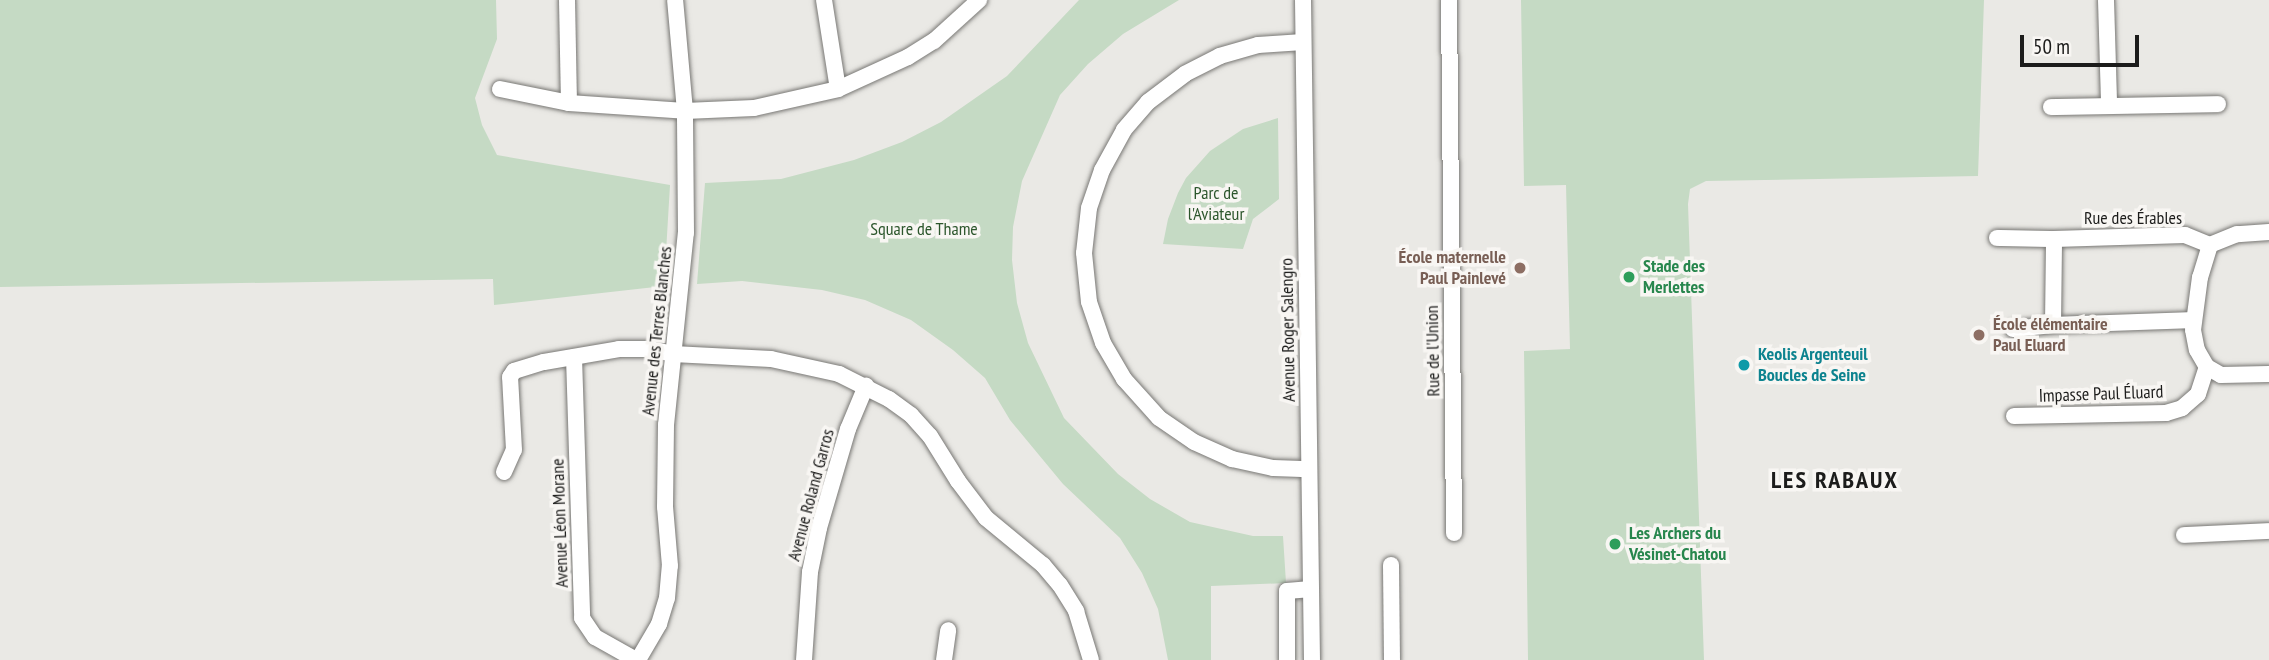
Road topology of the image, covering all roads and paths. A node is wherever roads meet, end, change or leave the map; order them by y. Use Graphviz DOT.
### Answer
graph roads {
  1 [pos="566,0"];
  2 [pos="675,0"];
  3 [pos="824,0"];
  4 [pos="979,0"];
  5 [pos="1303,0"];
  6 [pos="1449,0"];
  7 [pos="2106,0"];
  8 [pos="1303,42"];
  9 [pos="499,89"];
  10 [pos="838,89"];
  11 [pos="569,103"];
  12 [pos="2109,104"];
  13 [pos="2218,104"];
  14 [pos="2050,107"];
  15 [pos="685,111"];
  16 [pos="2269,232"];
  17 [pos="1997,237"];
  18 [pos="2054,239"];
  19 [pos="2210,245"];
  20 [pos="2194,320"];
  21 [pos="2053,326"];
  22 [pos="2013,329"];
  23 [pos="673,354"];
  24 [pos="575,357"];
  25 [pos="2207,367"];
  26 [pos="2269,374"];
  27 [pos="866,386"];
  28 [pos="2014,416"];
  29 [pos="1309,469"];
  30 [pos="504,472"];
  31 [pos="2269,531"];
  32 [pos="1454,533"];
  33 [pos="2184,535"];
  34 [pos="1391,565"];
  35 [pos="1311,589"];
  36 [pos="948,630"];
  37 [pos="635,658"];
  38 [pos="804,660"];
  39 [pos="944,660"];
  40 [pos="1091,660"];
  41 [pos="1287,660"];
  42 [pos="1312,660"];
  43 [pos="1392,660"];
  1 -- 11 [label="street"];
  2 -- 15 [label="street, Avenue des Terres Blanches"];
  3 -- 10 [label="street"];
  4 -- 10 [label="street"];
  5 -- 8 [label="street, Avenue Roger Salengro"];
  6 -- 32 [label="street, Rue de l'Union"];
  7 -- 12 [label="street"];
  8 -- 29 [label="street, Avenue Roger Salengro"];
  8 -- 29 [label="street"];
  9 -- 11 [label="street"];
  10 -- 15 [label="street"];
  11 -- 15 [label="street"];
  12 -- 13 [label="street"];
  12 -- 14 [label="street"];
  15 -- 23 [label="street, Avenue des Terres Blanches"];
  16 -- 19 [label="street"];
  17 -- 18 [label="street, Rue des Érables"];
  18 -- 19 [label="street, Rue des Érables"];
  18 -- 21 [label="street"];
  19 -- 20 [label="street"];
  20 -- 21 [label="street"];
  20 -- 25 [label="street"];
  21 -- 22 [label="street"];
  23 -- 24 [label="street"];
  23 -- 27 [label="street"];
  23 -- 37 [label="street, Avenue des Terres Blanches"];
  24 -- 30 [label="street"];
  24 -- 37 [label="street, Avenue Léon Morane"];
  25 -- 26 [label="street"];
  25 -- 28 [label="street, Impasse Paul Éluard"];
  27 -- 38 [label="street, Avenue Roland Garros"];
  27 -- 40 [label="street"];
  29 -- 35 [label="street, Avenue Roger Salengro"];
  31 -- 33 [label="street"];
  34 -- 43 [label="street"];
  35 -- 41 [label="street"];
  35 -- 42 [label="street, Avenue Roger Salengro"];
  36 -- 39 [label="street"];
}
